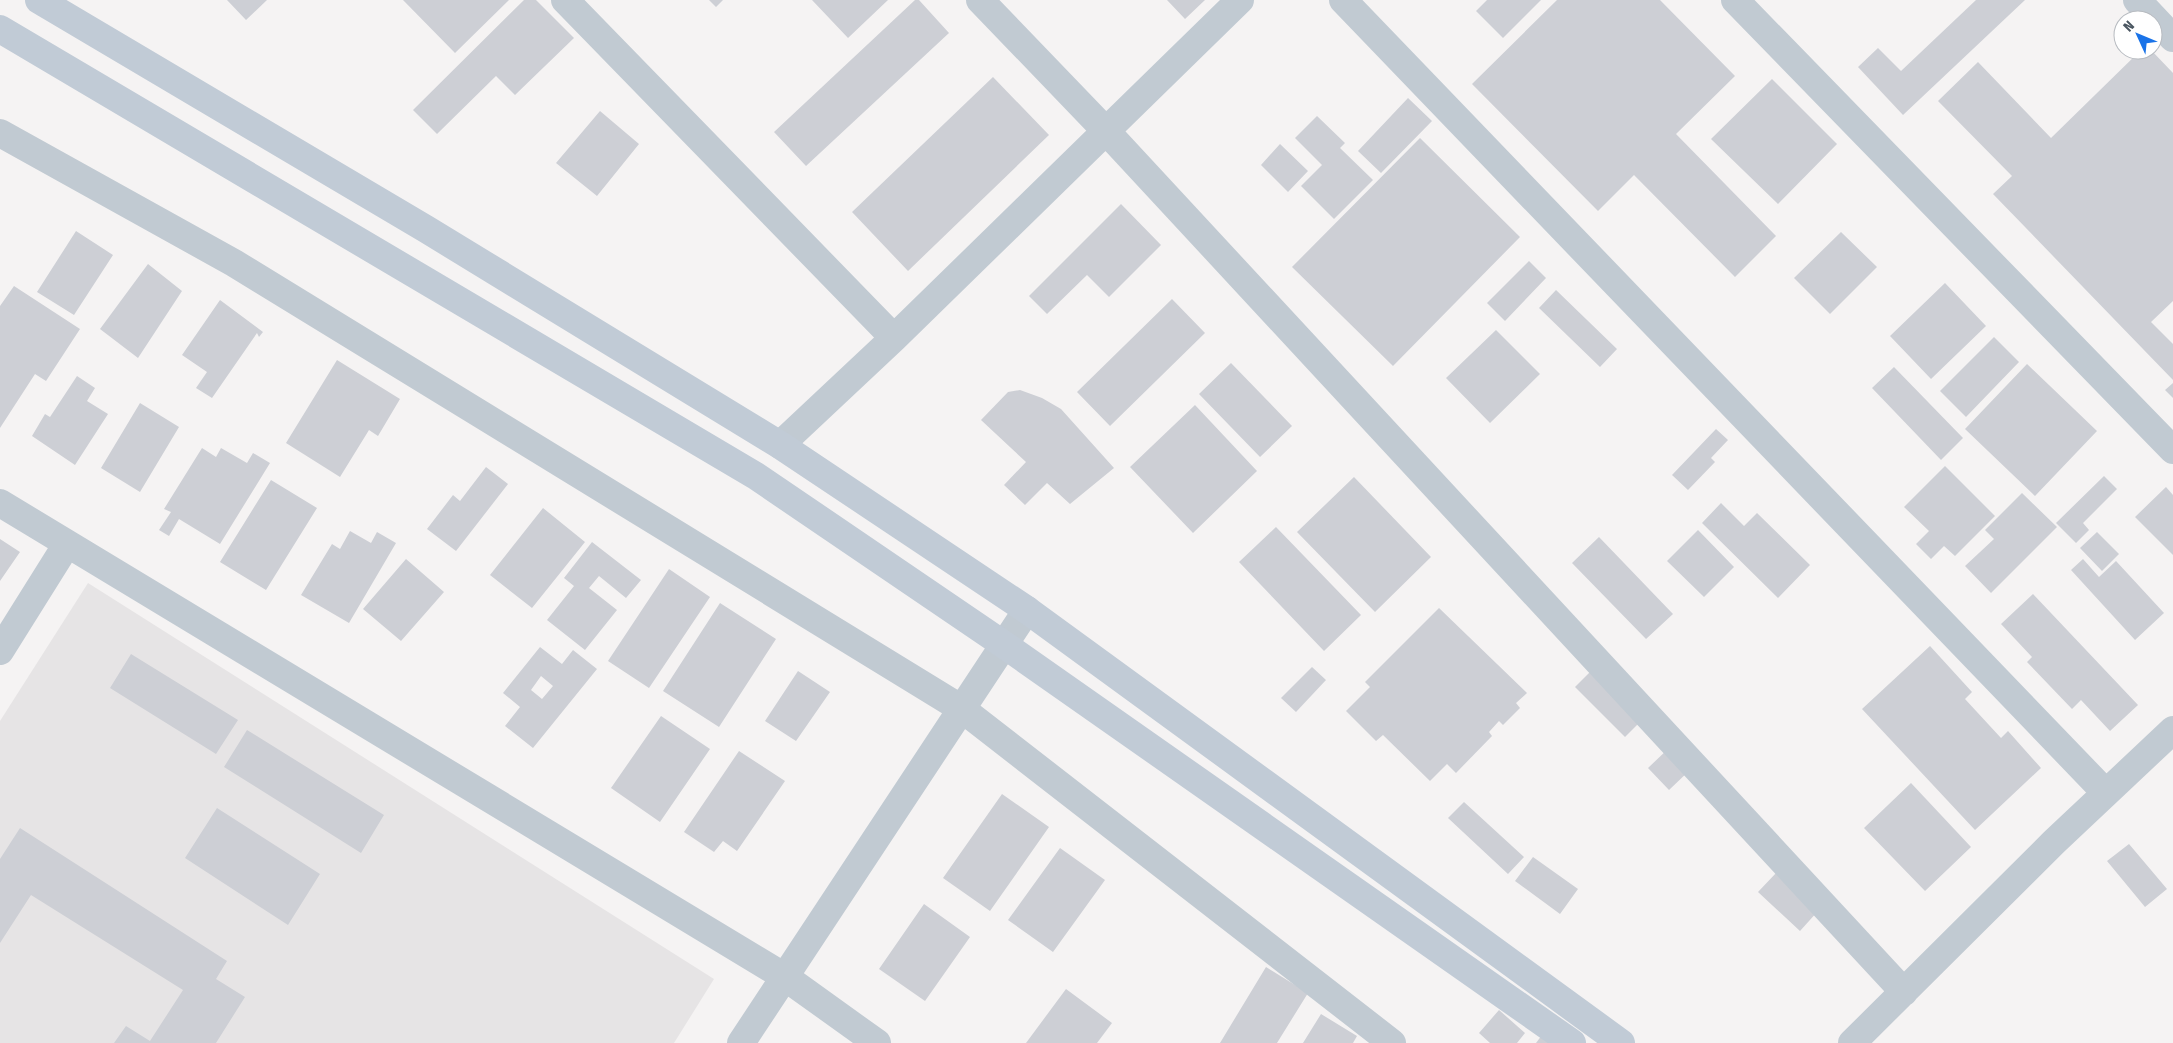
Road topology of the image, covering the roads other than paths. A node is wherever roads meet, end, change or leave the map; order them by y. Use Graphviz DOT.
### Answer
graph roads {
  1 [pos="39,0"];
  2 [pos="565,0"];
  3 [pos="980,0"];
  4 [pos="1240,0"];
  5 [pos="1343,0"];
  6 [pos="1735,0"];
  7 [pos="2137,0"];
  8 [pos="0,29"];
  9 [pos="2173,38"];
  10 [pos="1106,131"];
  11 [pos="0,134"];
  12 [pos="894,338"];
  13 [pos="780,445"];
  14 [pos="2173,450"];
  15 [pos="0,503"];
  16 [pos="67,544"];
  17 [pos="1027,610"];
  18 [pos="1003,644"];
  19 [pos="0,651"];
  20 [pos="962,709"];
  21 [pos="2173,730"];
  22 [pos="2106,793"];
  23 [pos="785,977"];
  24 [pos="1904,992"];
  25 [pos="741,1043"];
  26 [pos="877,1043"];
  27 [pos="1392,1043"];
  28 [pos="1572,1043"];
  29 [pos="1621,1043"];
  30 [pos="1852,1043"];
  1 -- 13 [label="street"];
  2 -- 12 [label="street"];
  3 -- 10 [label="street"];
  4 -- 10 [label="street"];
  5 -- 22 [label="street"];
  6 -- 14 [label="street"];
  7 -- 9 [label="street"];
  8 -- 18 [label="street"];
  10 -- 12 [label="street"];
  10 -- 24 [label="street"];
  11 -- 20 [label="street"];
  12 -- 13 [label="street"];
  13 -- 17 [label="street"];
  15 -- 16 [label="street"];
  16 -- 19 [label="street"];
  16 -- 23 [label="street"];
  17 -- 18 [label="street"];
  17 -- 29 [label="street"];
  18 -- 20 [label="street"];
  18 -- 28 [label="street"];
  20 -- 23 [label="street"];
  20 -- 27 [label="street"];
  21 -- 22 [label="street"];
  22 -- 24 [label="street"];
  23 -- 25 [label="street"];
  23 -- 26 [label="street"];
  24 -- 30 [label="street"];
}
